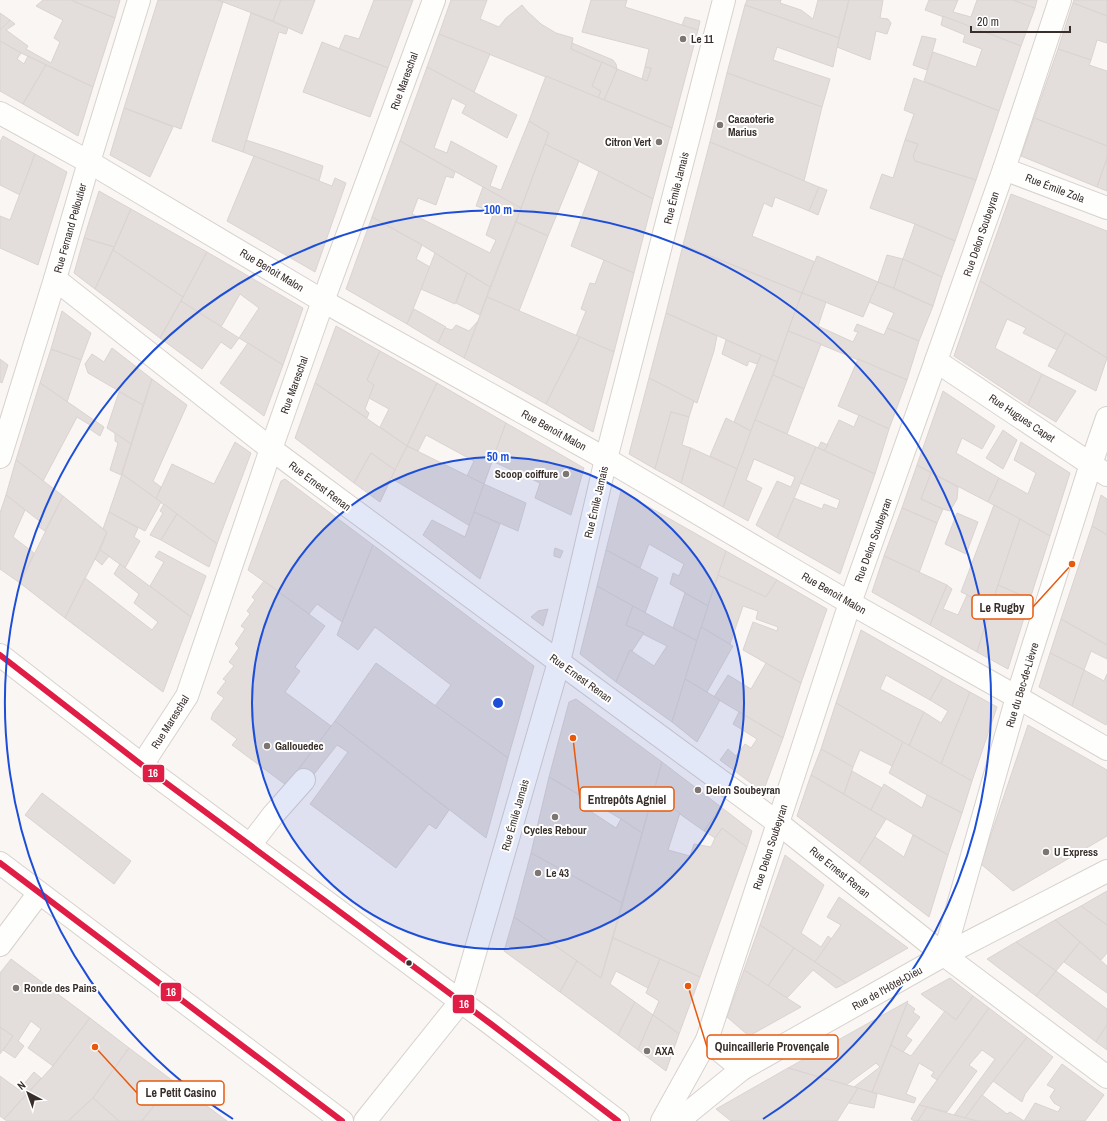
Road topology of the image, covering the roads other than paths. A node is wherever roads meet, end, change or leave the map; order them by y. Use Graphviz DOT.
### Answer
graph roads {
  1 [pos="139,0"];
  2 [pos="434,0"];
  3 [pos="724,0"];
  4 [pos="1060,0"];
  5 [pos="0,113"];
  6 [pos="89,162"];
  7 [pos="1004,169"];
  8 [pos="1107,208"];
  9 [pos="55,279"];
  10 [pos="324,301"];
  11 [pos="936,361"];
  12 [pos="1107,418"];
  13 [pos="271,449"];
  14 [pos="0,457"];
  15 [pos="606,459"];
  16 [pos="1099,470"];
  17 [pos="850,603"];
  18 [pos="0,655"];
  19 [pos="559,662"];
  20 [pos="1017,697"];
  21 [pos="1107,749"];
  22 [pos="142,764"];
  23 [pos="304,780"];
  24 [pos="778,822"];
  25 [pos="250,845"];
  26 [pos="0,863"];
  27 [pos="1107,871"];
  28 [pos="39,893"];
  29 [pos="0,945"];
  30 [pos="944,955"];
  31 [pos="461,1002"];
  32 [pos="707,1040"];
  33 [pos="742,1069"];
  34 [pos="1107,1077"];
  35 [pos="342,1121"];
  36 [pos="365,1121"];
  37 [pos="618,1121"];
  38 [pos="662,1121"];
  39 [pos="678,1121"];
  1 -- 6 [label="street, Rue Fernand Pelloutier"];
  2 -- 10 [label="street, Rue Mareschal"];
  3 -- 15 [label="street, Rue Émile Jamais"];
  4 -- 7 [label="street, Rue Delon Soubeyran"];
  5 -- 6 [label="street, Rue Benoit Malon"];
  6 -- 9 [label="street, Rue Fernand Pelloutier"];
  6 -- 10 [label="street, Rue Benoit Malon"];
  7 -- 8 [label="street, Rue Émile Zola"];
  7 -- 11 [label="street, Rue Delon Soubeyran"];
  9 -- 13 [label="street, Rue Ernest Renan"];
  9 -- 14 [label="street, Rue Fernand Pelloutier"];
  10 -- 13 [label="street, Rue Mareschal"];
  10 -- 15 [label="street, Rue Benoit Malon"];
  11 -- 16 [label="street, Rue Hugues Capet"];
  11 -- 17 [label="street, Rue Delon Soubeyran"];
  12 -- 16 [label="street, Rue du Bec-de-Lièvre"];
  13 -- 19 [label="street, Rue Ernest Renan"];
  13 -- 22 [label="street, Rue Mareschal"];
  15 -- 17 [label="street, Rue Benoit Malon"];
  15 -- 19 [label="street, Rue Émile Jamais"];
  16 -- 20 [label="street, Rue du Bec-de-Lièvre"];
  17 -- 20 [label="street, Rue Benoit Malon"];
  17 -- 24 [label="street, Rue Delon Soubeyran"];
  18 -- 22 [label="street"];
  19 -- 24 [label="street, Rue Ernest Renan"];
  19 -- 31 [label="street, Rue Émile Jamais"];
  20 -- 21 [label="street, Rue Benoit Malon"];
  20 -- 30 [label="street, Rue du Bec-de-Lièvre"];
  22 -- 25 [label="street"];
  23 -- 25 [label="street"];
  24 -- 30 [label="street, Rue Ernest Renan"];
  24 -- 32 [label="street, Rue Delon Soubeyran"];
  25 -- 31 [label="street"];
  26 -- 28 [label="street"];
  27 -- 30 [label="street, Rue de l'Hôtel-Dieu"];
  28 -- 29 [label="street"];
  28 -- 35 [label="street"];
  30 -- 33 [label="street, Rue de l'Hôtel-Dieu"];
  30 -- 34 [label="street, Rue Ernest Renan"];
  31 -- 36 [label="street"];
  31 -- 37 [label="street"];
  32 -- 33 [label="street"];
  32 -- 38 [label="street, Rue Delon Soubeyran"];
  33 -- 39 [label="street, Rue de l'Hôtel-Dieu"];
}
